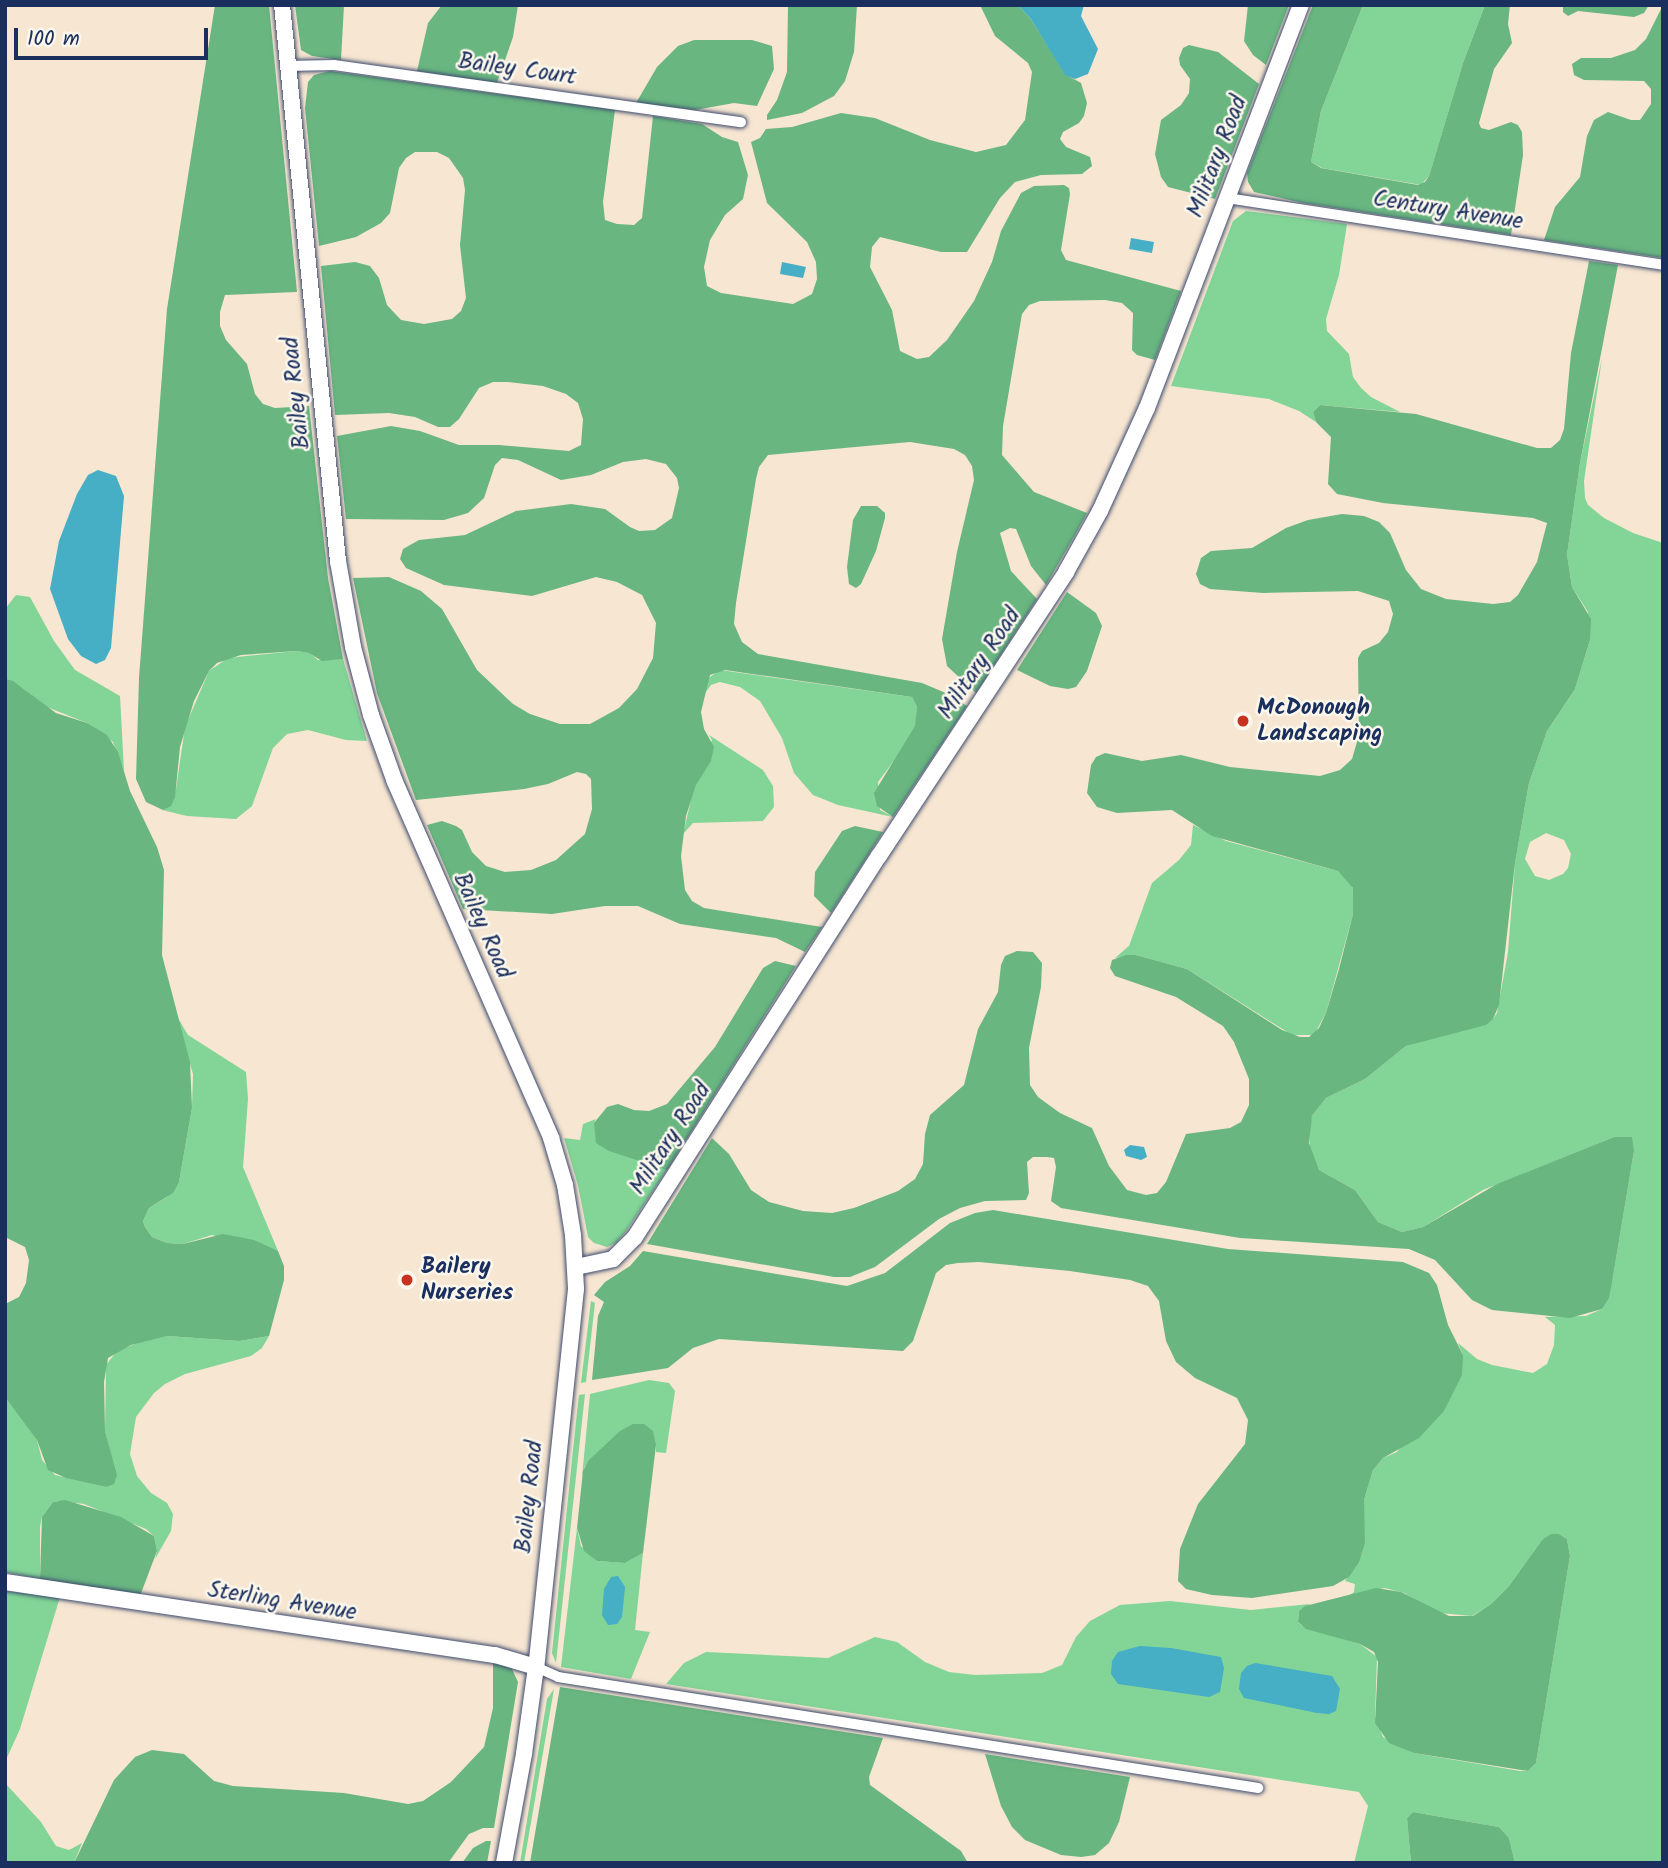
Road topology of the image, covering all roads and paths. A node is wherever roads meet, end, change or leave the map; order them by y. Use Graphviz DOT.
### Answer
graph roads {
  1 [pos="282,5"];
  2 [pos="1301,5"];
  3 [pos="286,66"];
  4 [pos="741,122"];
  5 [pos="1227,198"];
  6 [pos="1663,265"];
  7 [pos="576,1267"];
  8 [pos="13,1583"];
  9 [pos="536,1667"];
  10 [pos="1258,1788"];
  11 [pos="504,1863"];
  1 -- 3 [label="street, Bailey Road"];
  2 -- 5 [label="street, Military Road"];
  3 -- 4 [label="street, Bailey Court"];
  3 -- 7 [label="street, Bailey Road"];
  5 -- 6 [label="street, Century Avenue"];
  5 -- 7 [label="street, Military Road"];
  7 -- 9 [label="street, Bailey Road"];
  8 -- 9 [label="street, Sterling Avenue"];
  9 -- 10 [label="street"];
  9 -- 11 [label="street, Bailey Road"];
}
